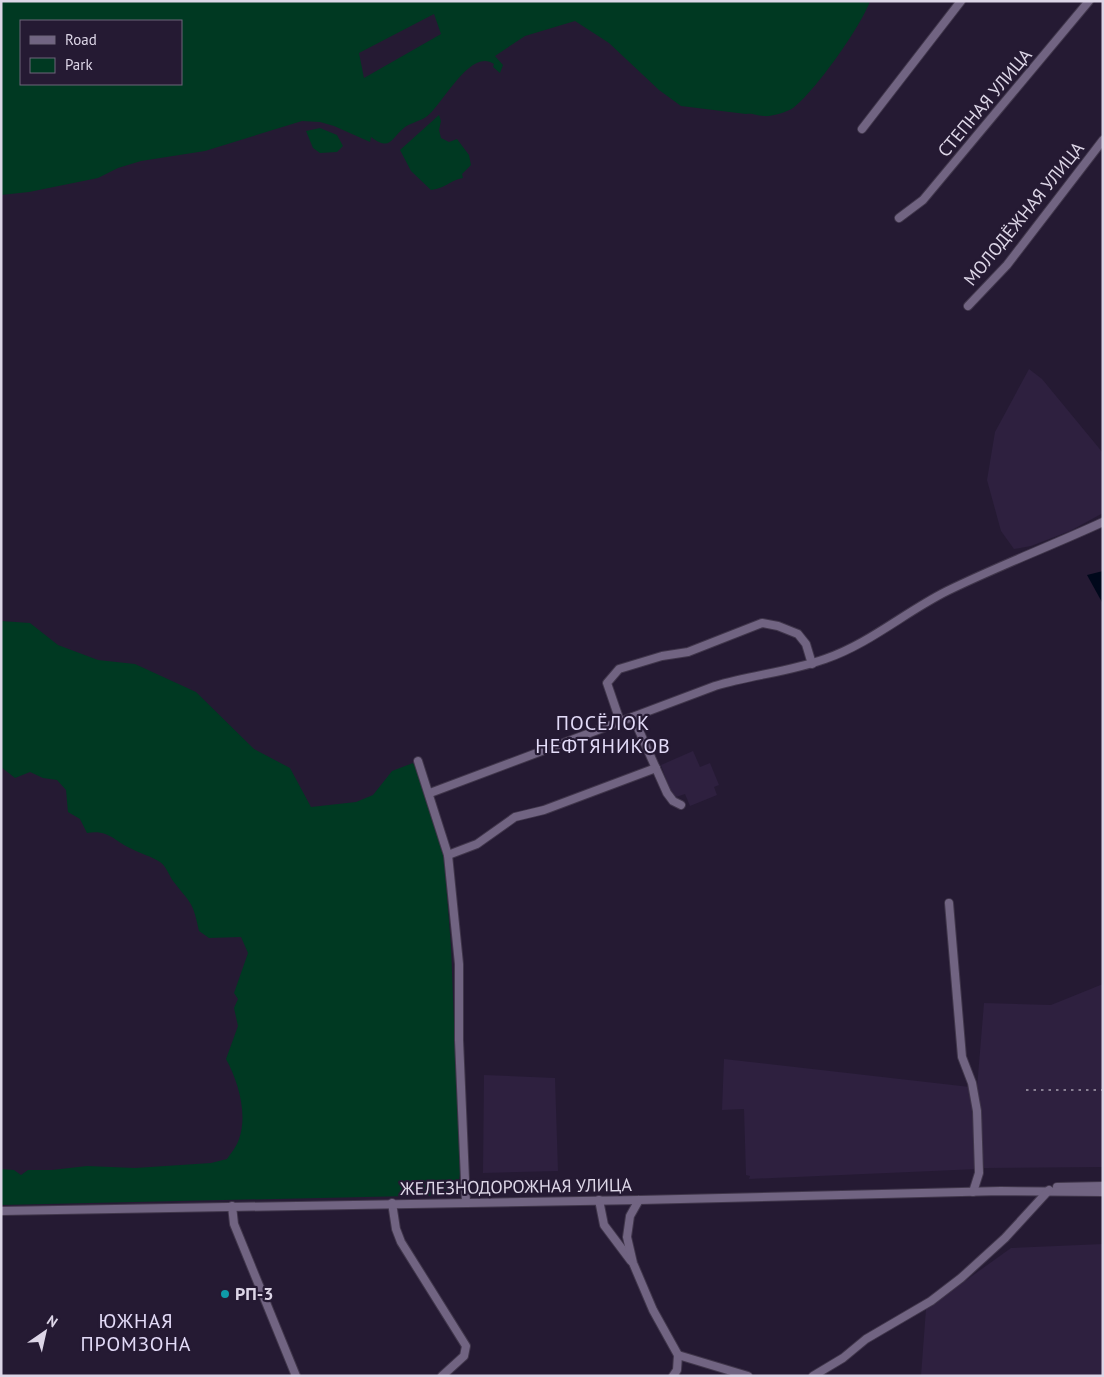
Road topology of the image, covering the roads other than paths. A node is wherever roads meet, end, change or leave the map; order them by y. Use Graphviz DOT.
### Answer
graph roads {
  1 [pos="961,1"];
  2 [pos="1089,1"];
  3 [pos="862,129"];
  4 [pos="1103,140"];
  5 [pos="899,218"];
  6 [pos="968,306"];
  7 [pos="1103,522"];
  8 [pos="812,664"];
  9 [pos="633,717"];
  10 [pos="620,720"];
  11 [pos="418,761"];
  12 [pos="656,768"];
  13 [pos="430,792"];
  14 [pos="681,805"];
  15 [pos="448,855"];
  16 [pos="950,903"];
  17 [pos="1103,1186"];
  18 [pos="1050,1190"];
  19 [pos="973,1192"];
  20 [pos="1103,1192"];
  21 [pos="599,1200"];
  22 [pos="639,1200"];
  23 [pos="392,1203"];
  24 [pos="466,1203"];
  25 [pos="232,1206"];
  26 [pos="1,1211"];
  27 [pos="627,1237"];
  28 [pos="617,1243"];
  29 [pos="633,1263"];
  30 [pos="678,1355"];
  31 [pos="296,1376"];
  32 [pos="442,1376"];
  33 [pos="673,1376"];
  34 [pos="748,1376"];
  35 [pos="813,1376"];
  1 -- 3 [label="street"];
  2 -- 5 [label="street, СТЕПНАЯ УЛИЦА"];
  4 -- 6 [label="street, МОЛОДЁЖНАЯ УЛИЦА"];
  7 -- 8 [label="street"];
  8 -- 9 [label="street"];
  8 -- 10 [label="street"];
  9 -- 10 [label="street"];
  9 -- 12 [label="street"];
  10 -- 13 [label="street"];
  11 -- 13 [label="street"];
  12 -- 14 [label="street"];
  12 -- 15 [label="street"];
  13 -- 15 [label="street"];
  15 -- 24 [label="street"];
  16 -- 19 [label="street"];
  17 -- 18 [label="street, ЖЕЛЕЗНОДОРОЖНАЯ УЛИЦА"];
  18 -- 19 [label="street, ЖЕЛЕЗНОДОРОЖНАЯ УЛИЦА"];
  18 -- 20 [label="street, ЖЕЛЕЗНОДОРОЖНАЯ УЛИЦА"];
  18 -- 35 [label="street"];
  19 -- 22 [label="street, ЖЕЛЕЗНОДОРОЖНАЯ УЛИЦА"];
  21 -- 22 [label="street, ЖЕЛЕЗНОДОРОЖНАЯ УЛИЦА"];
  21 -- 24 [label="street, ЖЕЛЕЗНОДОРОЖНАЯ УЛИЦА"];
  21 -- 28 [label="street"];
  22 -- 27 [label="street"];
  23 -- 24 [label="street, ЖЕЛЕЗНОДОРОЖНАЯ УЛИЦА"];
  23 -- 25 [label="street, ЖЕЛЕЗНОДОРОЖНАЯ УЛИЦА"];
  23 -- 32 [label="street"];
  25 -- 26 [label="street, ЖЕЛЕЗНОДОРОЖНАЯ УЛИЦА"];
  25 -- 31 [label="street"];
  27 -- 28 [label="street"];
  27 -- 29 [label="street"];
  28 -- 29 [label="street"];
  29 -- 30 [label="street"];
  30 -- 33 [label="street"];
  30 -- 34 [label="street"];
}
